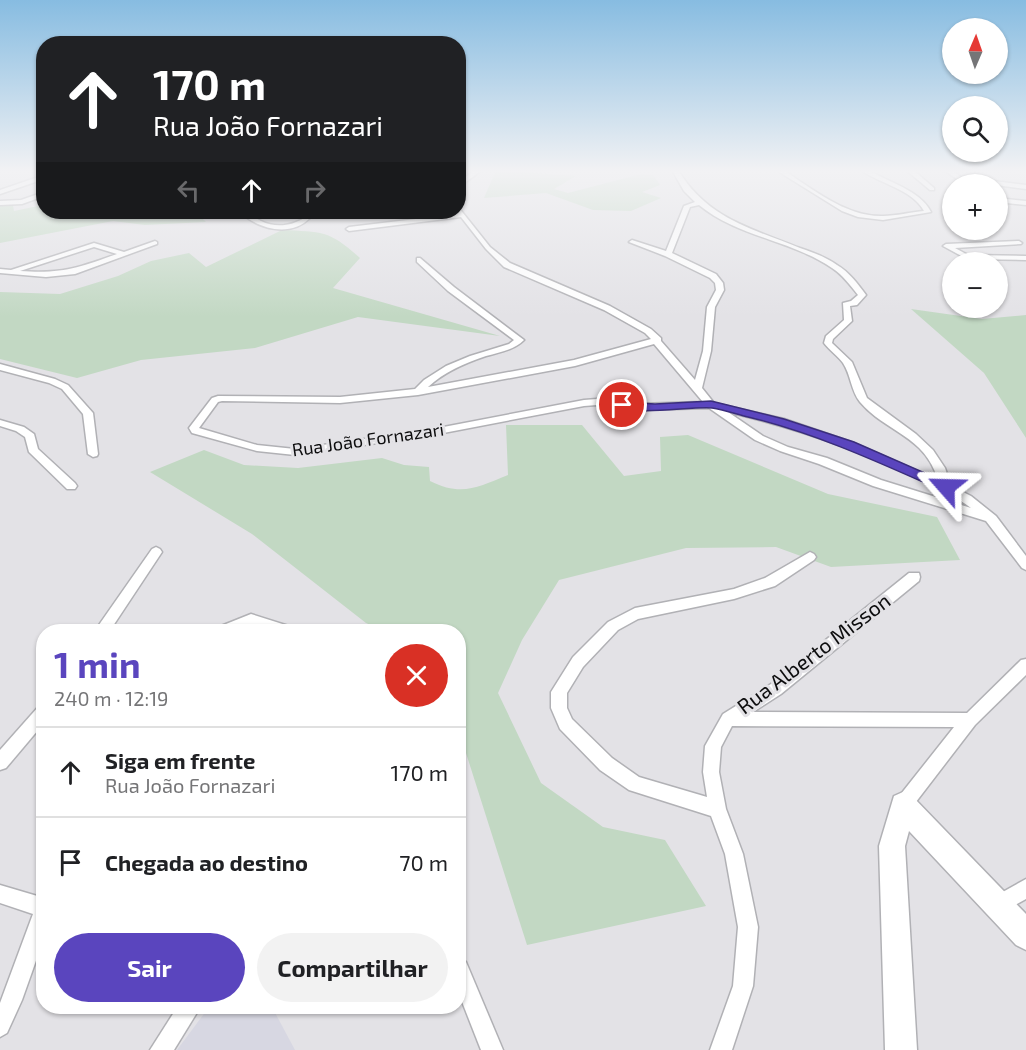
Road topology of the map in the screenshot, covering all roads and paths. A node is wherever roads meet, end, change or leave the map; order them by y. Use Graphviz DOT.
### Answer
graph roads {
  1 [pos="254,219"];
  2 [pos="306,219"];
  3 [pos="419,219"];
  4 [pos="466,219"];
  5 [pos="683,219"];
  6 [pos="729,219"];
  7 [pos="350,229"];
  8 [pos="632,242"];
  9 [pos="155,243"];
  10 [pos="1019,243"];
  11 [pos="123,254"];
  12 [pos="668,254"];
  13 [pos="1026,258"];
  14 [pos="420,260"];
  15 [pos="0,271"];
  16 [pos="10,271"];
  17 [pos="658,340"];
  18 [pos="0,367"];
  19 [pos="697,388"];
  20 [pos="418,392"];
  21 [pos="711,405"];
  22 [pos="0,423"];
  23 [pos="93,454"];
  24 [pos="70,486"];
  25 [pos="946,487"];
  26 [pos="992,519"];
  27 [pos="156,552"];
  28 [pos="810,557"];
  29 [pos="1026,566"];
  30 [pos="914,577"];
  31 [pos="106,624"];
  32 [pos="240,624"];
  33 [pos="264,624"];
  34 [pos="1026,665"];
  35 [pos="728,719"];
  36 [pos="36,720"];
  37 [pos="970,720"];
  38 [pos="0,762"];
  39 [pos="903,805"];
  40 [pos="717,809"];
  41 [pos="1026,888"];
  42 [pos="0,894"];
  43 [pos="36,905"];
  44 [pos="999,905"];
  45 [pos="36,931"];
  46 [pos="1026,935"];
  47 [pos="466,986"];
  48 [pos="186,1014"];
  49 [pos="0,1026"];
  50 [pos="161,1050"];
  51 [pos="492,1050"];
  52 [pos="721,1050"];
  53 [pos="901,1050"];
  1 -- 2 [label="street"];
  3 -- 7 [label="street"];
  4 -- 17 [label="street"];
  5 -- 12 [label="street"];
  6 -- 25 [label="street"];
  8 -- 12 [label="street"];
  9 -- 11 [label="street"];
  10 -- 13 [label="street"];
  11 -- 16 [label="street"];
  11 -- 16 [label="street"];
  12 -- 19 [label="street"];
  14 -- 20 [label="street"];
  15 -- 16 [label="street"];
  17 -- 19 [label="street"];
  17 -- 20 [label="street, Rua João Fornazari"];
  18 -- 23 [label="street"];
  19 -- 21 [label="street"];
  20 -- 21 [label="street, Rua João Fornazari"];
  21 -- 25 [label="street"];
  21 -- 26 [label="street"];
  22 -- 24 [label="street"];
  25 -- 26 [label="street"];
  26 -- 29 [label="street"];
  27 -- 31 [label="street"];
  28 -- 40 [label="street"];
  30 -- 35 [label="street, Rua Alberto Misson"];
  32 -- 33 [label="street"];
  34 -- 37 [label="street"];
  35 -- 37 [label="street"];
  35 -- 40 [label="street, Rua Alberto Misson"];
  36 -- 38 [label="street"];
  37 -- 39 [label="street"];
  39 -- 44 [label="street"];
  39 -- 53 [label="street"];
  40 -- 52 [label="street, Rua Alberto Misson"];
  41 -- 44 [label="street"];
  42 -- 43 [label="street"];
  44 -- 46 [label="street"];
  45 -- 49 [label="street"];
  47 -- 51 [label="street"];
  48 -- 50 [label="street"];
}
